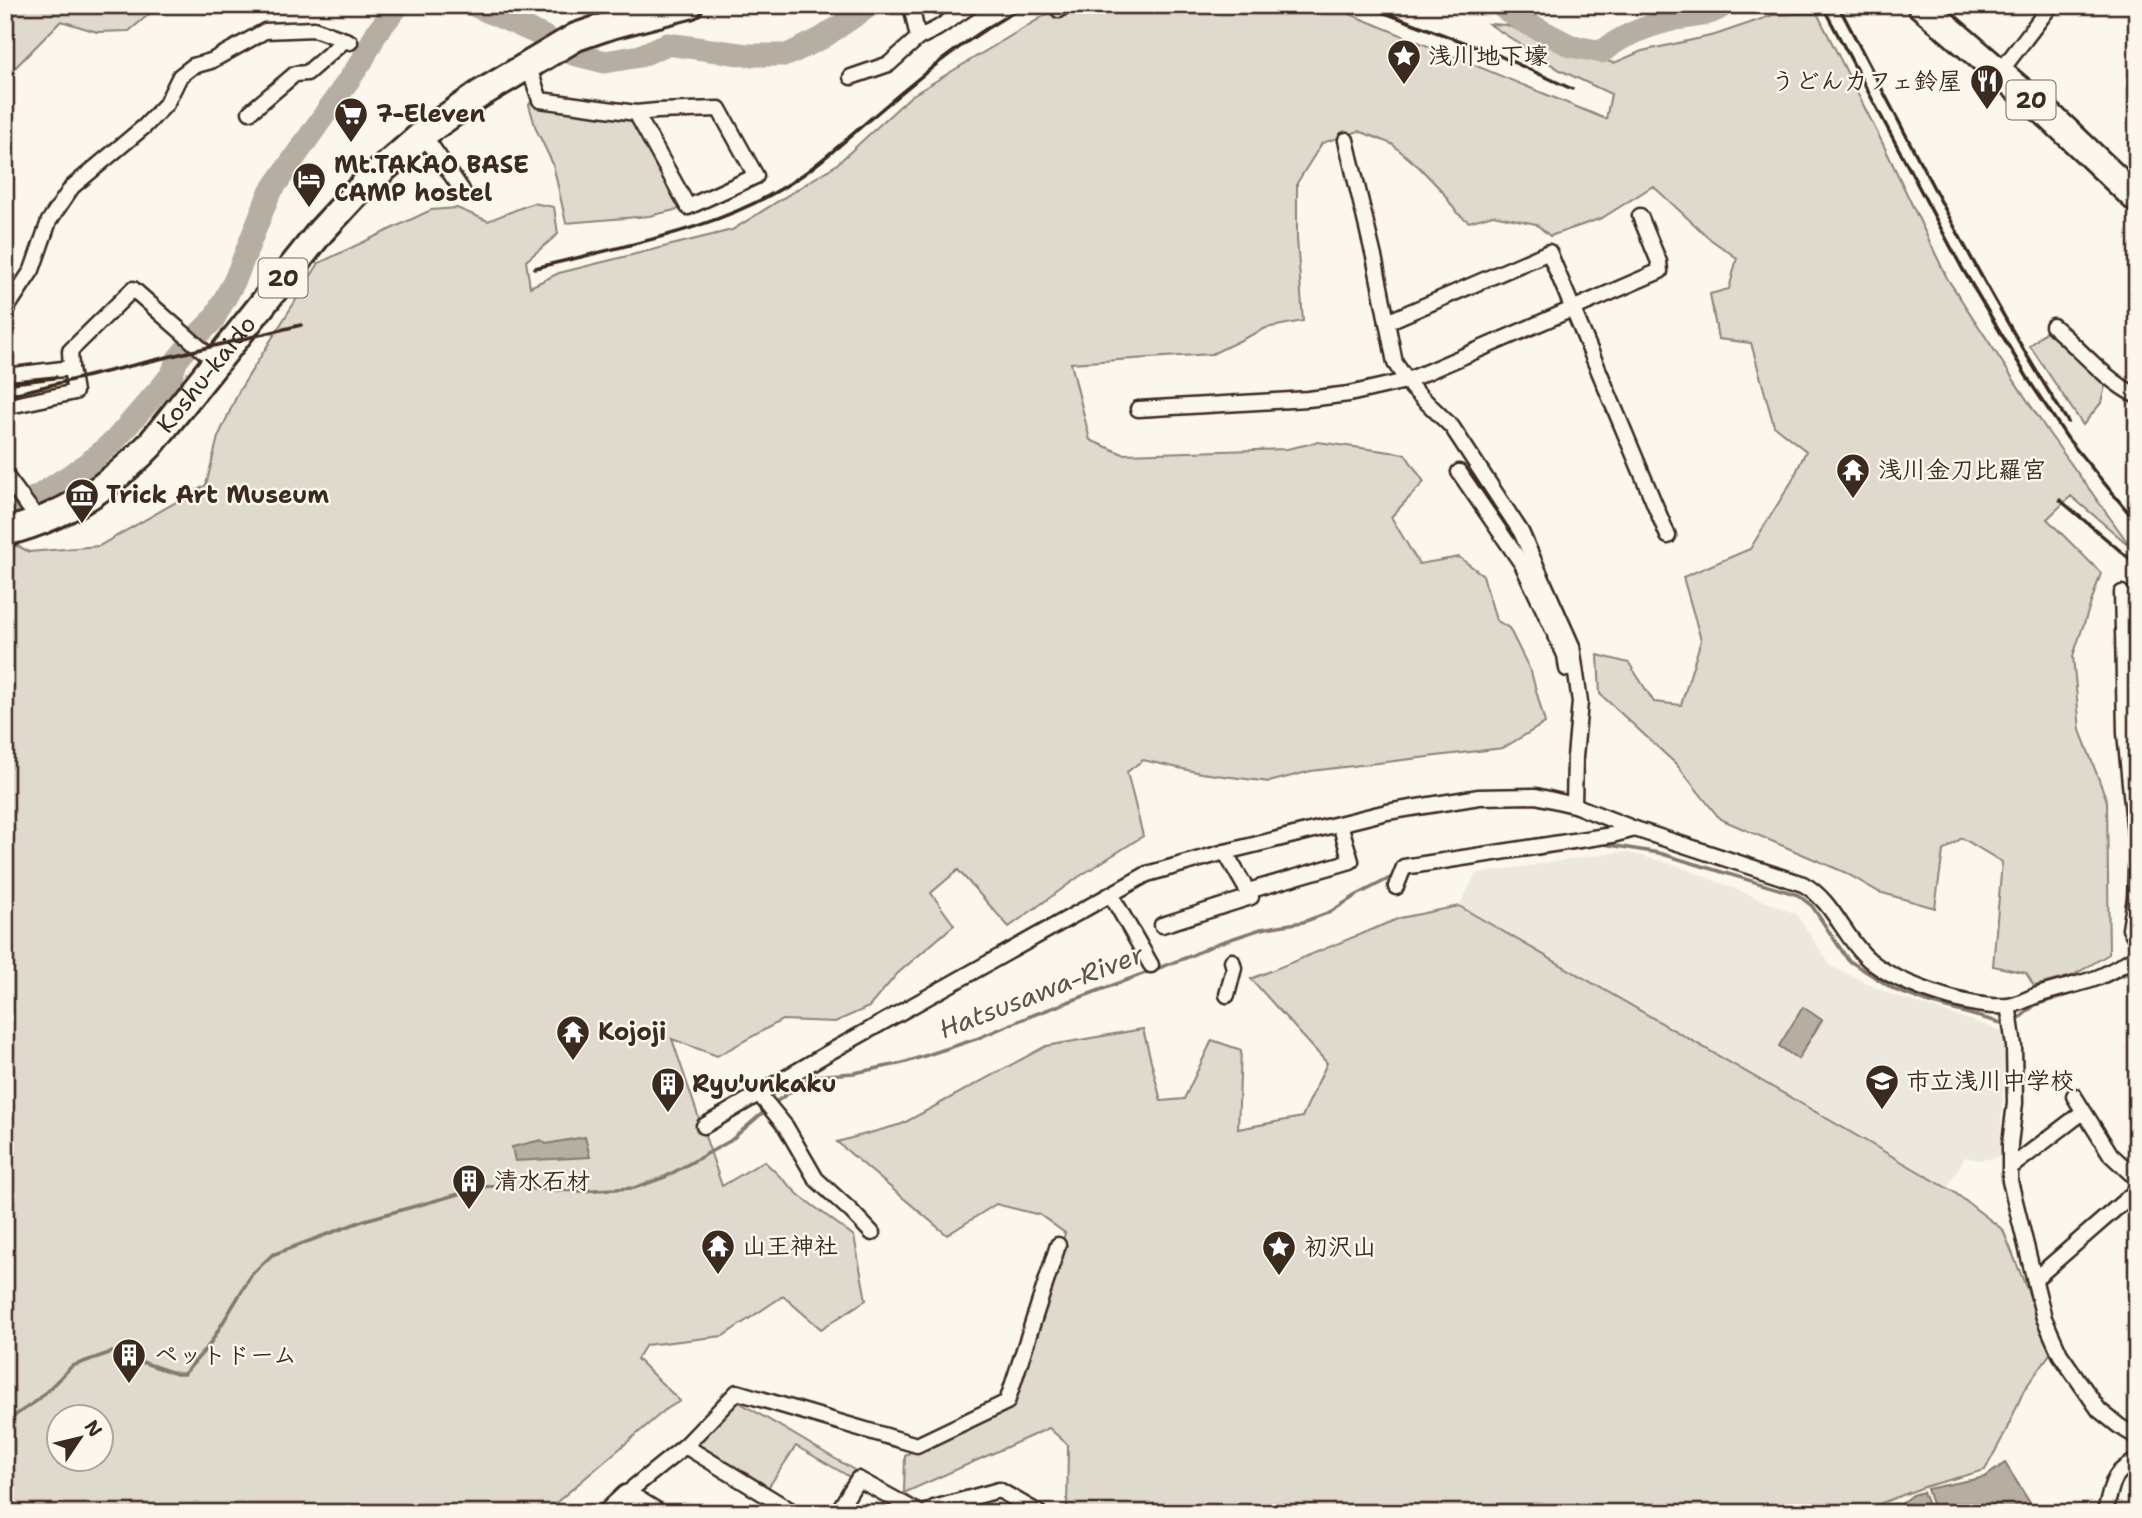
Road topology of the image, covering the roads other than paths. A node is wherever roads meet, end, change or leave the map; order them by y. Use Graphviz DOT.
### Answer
graph roads {
  1 [pos="689,5"];
  2 [pos="911,5"];
  3 [pos="972,5"];
  4 [pos="1922,5"];
  5 [pos="2050,5"];
  6 [pos="918,38"];
  7 [pos="538,59"];
  8 [pos="2000,72"];
  9 [pos="851,77"];
  10 [pos="250,112"];
  11 [pos="636,113"];
  12 [pos="423,134"];
  13 [pos="1346,140"];
  14 [pos="462,190"];
  15 [pos="2137,199"];
  16 [pos="1640,216"];
  17 [pos="1572,309"];
  18 [pos="5,311"];
  19 [pos="1387,322"];
  20 [pos="2053,326"];
  21 [pos="211,357"];
  22 [pos="71,368"];
  23 [pos="5,376"];
  24 [pos="1406,381"];
  25 [pos="2137,396"];
  26 [pos="5,407"];
  27 [pos="1139,409"];
  28 [pos="1459,472"];
  29 [pos="5,475"];
  30 [pos="37,517"];
  31 [pos="5,532"];
  32 [pos="1668,536"];
  33 [pos="2122,593"];
  34 [pos="2130,629"];
  35 [pos="1578,730"];
  36 [pos="2134,775"];
  37 [pos="1574,805"];
  38 [pos="1340,824"];
  39 [pos="1634,829"];
  40 [pos="1225,852"];
  41 [pos="1396,887"];
  42 [pos="1248,891"];
  43 [pos="1111,895"];
  44 [pos="1162,925"];
  45 [pos="2137,940"];
  46 [pos="2137,956"];
  47 [pos="1233,961"];
  48 [pos="1151,965"];
  49 [pos="1227,995"];
  50 [pos="2010,1008"];
  51 [pos="2074,1096"];
  52 [pos="767,1104"];
  53 [pos="2083,1112"];
  54 [pos="704,1126"];
  55 [pos="2011,1167"];
  56 [pos="2137,1179"];
  57 [pos="2137,1190"];
  58 [pos="872,1233"];
  59 [pos="1058,1245"];
  60 [pos="2035,1279"];
  61 [pos="2137,1437"];
  62 [pos="685,1447"];
  63 [pos="2137,1461"];
  64 [pos="627,1496"];
  65 [pos="609,1513"];
  66 [pos="655,1513"];
  67 [pos="795,1513"];
  68 [pos="837,1513"];
  69 [pos="920,1513"];
  70 [pos="926,1513"];
  71 [pos="1040,1513"];
  72 [pos="2104,1513"];
  1 -- 7 [label="highway, 20"];
  2 -- 6 [label="street"];
  3 -- 6 [label="street"];
  4 -- 8 [label="highway, 20"];
  5 -- 8 [label="street"];
  6 -- 9 [label="street"];
  7 -- 11 [label="street"];
  7 -- 12 [label="highway, Koshu-kaido / 20"];
  8 -- 15 [label="highway, 20"];
  10 -- 18 [label="street"];
  11 -- 11 [label="street"];
  12 -- 14 [label="street"];
  12 -- 21 [label="highway, Koshu-kaido / 20"];
  13 -- 19 [label="street"];
  16 -- 17 [label="street"];
  17 -- 19 [label="street"];
  17 -- 24 [label="street"];
  17 -- 32 [label="street"];
  19 -- 24 [label="street"];
  20 -- 25 [label="street"];
  21 -- 22 [label="street"];
  21 -- 30 [label="highway, Koshu-kaido / 20"];
  22 -- 23 [label="street"];
  22 -- 26 [label="street"];
  24 -- 27 [label="street"];
  24 -- 35 [label="street"];
  28 -- 35 [label="street"];
  29 -- 30 [label="street"];
  30 -- 31 [label="highway, Koshu-kaido / 20"];
  33 -- 34 [label="street"];
  34 -- 36 [label="street"];
  35 -- 37 [label="street"];
  36 -- 45 [label="street"];
  37 -- 38 [label="street"];
  37 -- 39 [label="street"];
  38 -- 40 [label="street"];
  38 -- 42 [label="street"];
  39 -- 41 [label="street"];
  39 -- 50 [label="street"];
  40 -- 42 [label="street"];
  40 -- 43 [label="street"];
  42 -- 44 [label="street"];
  43 -- 48 [label="street"];
  43 -- 52 [label="street"];
  46 -- 50 [label="street"];
  47 -- 49 [label="street"];
  50 -- 55 [label="street"];
  51 -- 53 [label="street"];
  52 -- 54 [label="street"];
  52 -- 58 [label="street"];
  53 -- 55 [label="street"];
  53 -- 56 [label="street"];
  55 -- 60 [label="street"];
  57 -- 60 [label="street"];
  59 -- 62 [label="street"];
  60 -- 61 [label="street"];
  62 -- 64 [label="street"];
  62 -- 67 [label="street"];
  63 -- 72 [label="street"];
  64 -- 65 [label="street"];
  64 -- 66 [label="street"];
  68 -- 69 [label="street"];
  70 -- 71 [label="street"];
}
